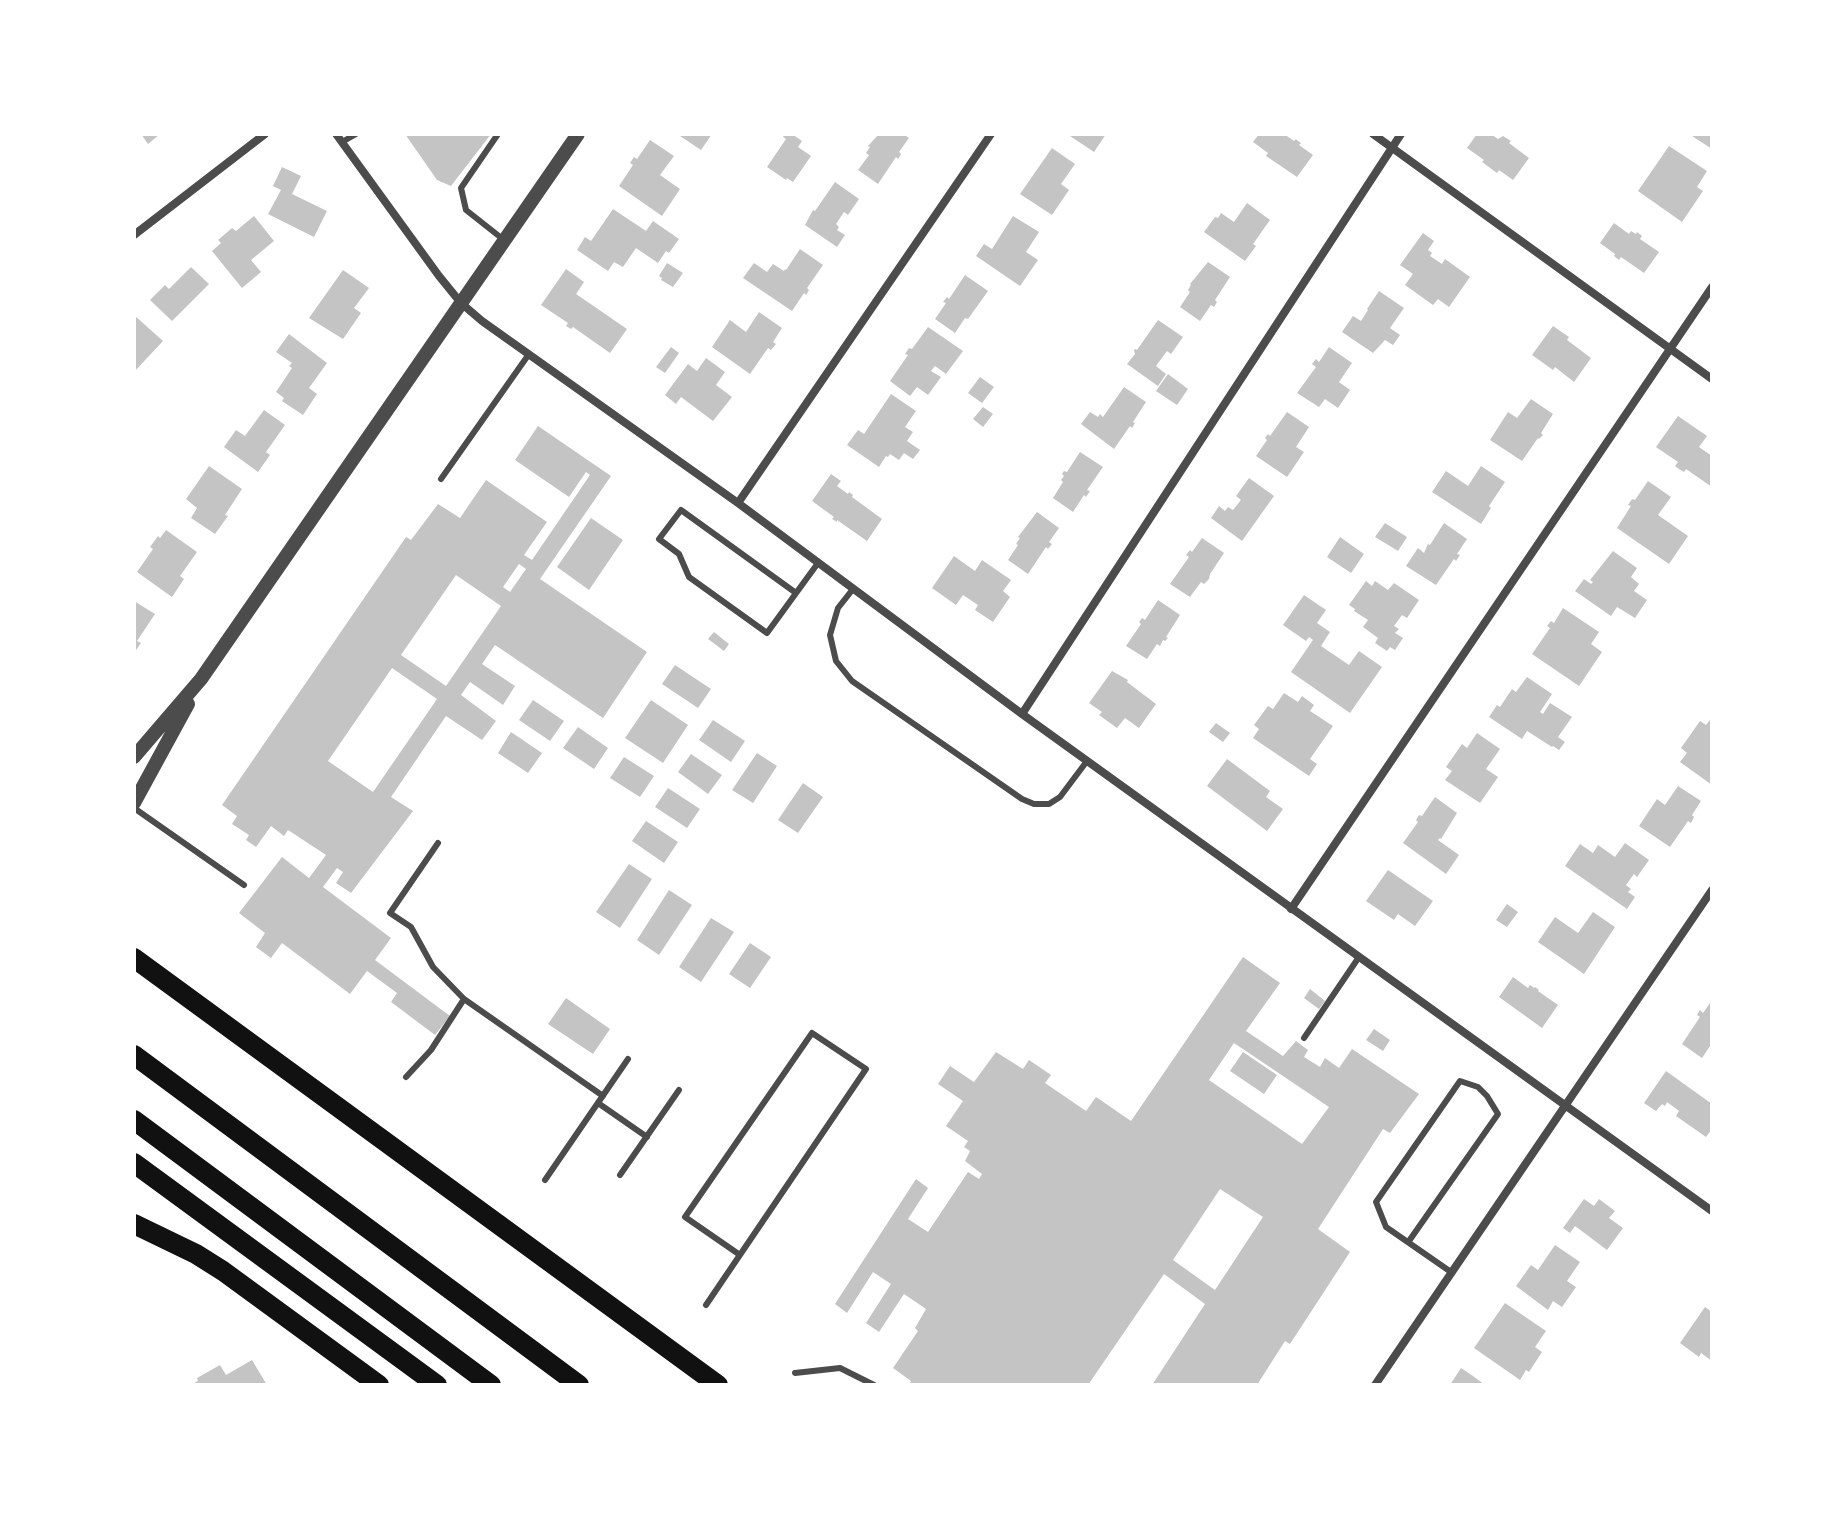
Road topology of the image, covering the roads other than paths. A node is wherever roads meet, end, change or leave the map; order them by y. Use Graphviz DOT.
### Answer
graph roads {
  1 [pos="265,134"];
  2 [pos="356,134"];
  3 [pos="498,134"];
  4 [pos="578,134"];
  5 [pos="991,134"];
  6 [pos="1373,134"];
  7 [pos="1401,134"];
  8 [pos="339,138"];
  9 [pos="1391,148"];
  10 [pos="134,235"];
  11 [pos="504,240"];
  12 [pos="1712,287"];
  13 [pos="461,303"];
  14 [pos="1671,349"];
  15 [pos="529,354"];
  16 [pos="1712,379"];
  17 [pos="441,479"];
  18 [pos="738,503"];
  19 [pos="818,563"];
  20 [pos="853,589"];
  21 [pos="796,593"];
  22 [pos="201,679"];
  23 [pos="1022,714"];
  24 [pos="134,757"];
  25 [pos="1087,761"];
  26 [pos="134,805"];
  27 [pos="438,843"];
  28 [pos="244,885"];
  29 [pos="1712,890"];
  30 [pos="1291,909"];
  31 [pos="1359,957"];
  32 [pos="139,961"];
  33 [pos="464,999"];
  34 [pos="1304,1038"];
  35 [pos="134,1055"];
  36 [pos="628,1059"];
  37 [pos="134,1067"];
  38 [pos="406,1077"];
  39 [pos="679,1090"];
  40 [pos="603,1096"];
  41 [pos="598,1103"];
  42 [pos="1565,1104"];
  43 [pos="134,1120"];
  44 [pos="647,1137"];
  45 [pos="134,1163"];
  46 [pos="620,1175"];
  47 [pos="545,1180"];
  48 [pos="1712,1211"];
  49 [pos="134,1224"];
  50 [pos="1409,1241"];
  51 [pos="740,1255"];
  52 [pos="1451,1272"];
  53 [pos="706,1305"];
  54 [pos="795,1373"];
  55 [pos="379,1385"];
  56 [pos="437,1385"];
  57 [pos="491,1385"];
  58 [pos="566,1385"];
  59 [pos="579,1385"];
  60 [pos="718,1385"];
  61 [pos="874,1385"];
  62 [pos="1375,1385"];
  1 -- 10 [label="street"];
  2 -- 8 [label="lane"];
  3 -- 11 [label="lane"];
  4 -- 11 [label="street"];
  5 -- 18 [label="street"];
  6 -- 9 [label="street"];
  7 -- 9 [label="street"];
  8 -- 13 [label="street"];
  9 -- 14 [label="street"];
  9 -- 23 [label="street"];
  11 -- 13 [label="street"];
  12 -- 14 [label="street"];
  13 -- 15 [label="street"];
  13 -- 22 [label="street"];
  14 -- 16 [label="street"];
  14 -- 30 [label="street"];
  15 -- 17 [label="lane"];
  15 -- 18 [label="street"];
  18 -- 19 [label="street"];
  19 -- 20 [label="street"];
  19 -- 21 [label="lane"];
  20 -- 23 [label="street"];
  20 -- 25 [label="lane"];
  21 -- 21 [label="lane"];
  22 -- 24 [label="street"];
  22 -- 26 [label="street"];
  23 -- 25 [label="street"];
  25 -- 30 [label="street"];
  26 -- 28 [label="lane"];
  27 -- 33 [label="lane"];
  29 -- 42 [label="street"];
  30 -- 31 [label="street"];
  31 -- 34 [label="lane"];
  31 -- 42 [label="street"];
  32 -- 60 [label="highway"];
  33 -- 38 [label="lane"];
  33 -- 40 [label="lane"];
  35 -- 59 [label="highway"];
  36 -- 40 [label="lane"];
  37 -- 58 [label="highway"];
  39 -- 44 [label="lane"];
  40 -- 41 [label="lane"];
  41 -- 44 [label="lane"];
  41 -- 47 [label="lane"];
  42 -- 48 [label="street"];
  42 -- 52 [label="street"];
  43 -- 57 [label="highway"];
  44 -- 46 [label="lane"];
  45 -- 56 [label="highway"];
  49 -- 55 [label="highway"];
  50 -- 50 [label="lane"];
  50 -- 52 [label="lane"];
  51 -- 51 [label="lane"];
  51 -- 53 [label="lane"];
  52 -- 62 [label="street"];
  54 -- 61 [label="lane"];
}
